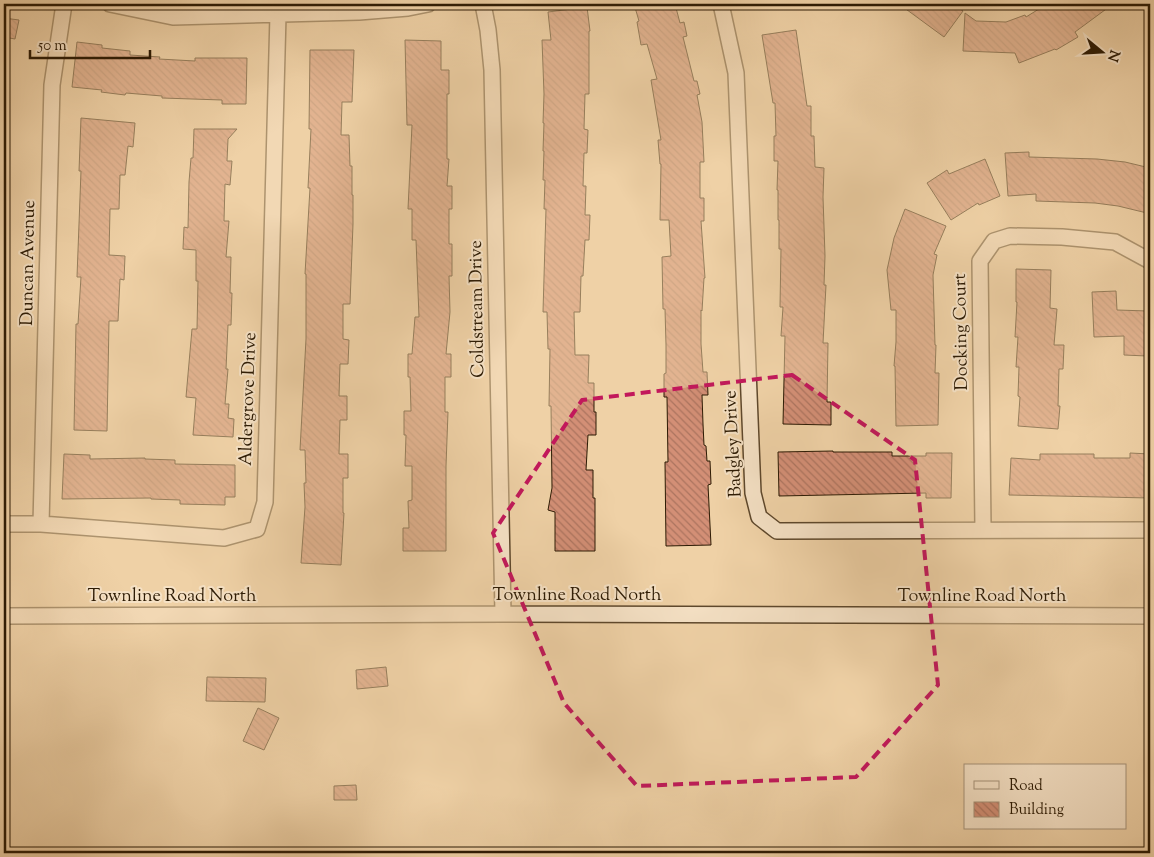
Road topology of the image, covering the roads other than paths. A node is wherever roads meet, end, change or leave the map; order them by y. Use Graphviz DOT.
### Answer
graph roads {
  1 [pos="64,4"];
  2 [pos="110,4"];
  3 [pos="428,4"];
  4 [pos="483,4"];
  5 [pos="721,4"];
  6 [pos="278,15"];
  7 [pos="1150,261"];
  8 [pos="4,524"];
  9 [pos="41,524"];
  10 [pos="983,529"];
  11 [pos="1150,530"];
  12 [pos="503,614"];
  13 [pos="4,616"];
  14 [pos="1150,616"];
  1 -- 9 [label="street, Duncan Avenue"];
  2 -- 6 [label="street"];
  3 -- 6 [label="street"];
  4 -- 12 [label="street, Coldstream Drive"];
  5 -- 10 [label="street, Badgley Drive"];
  6 -- 9 [label="street, Aldergrove Drive"];
  7 -- 10 [label="street, Docking Court"];
  8 -- 9 [label="street, Aldergrove Drive"];
  10 -- 11 [label="street, Badgley Drive"];
  12 -- 13 [label="street, Townline Road North"];
  12 -- 14 [label="street, Townline Road North"];
}
